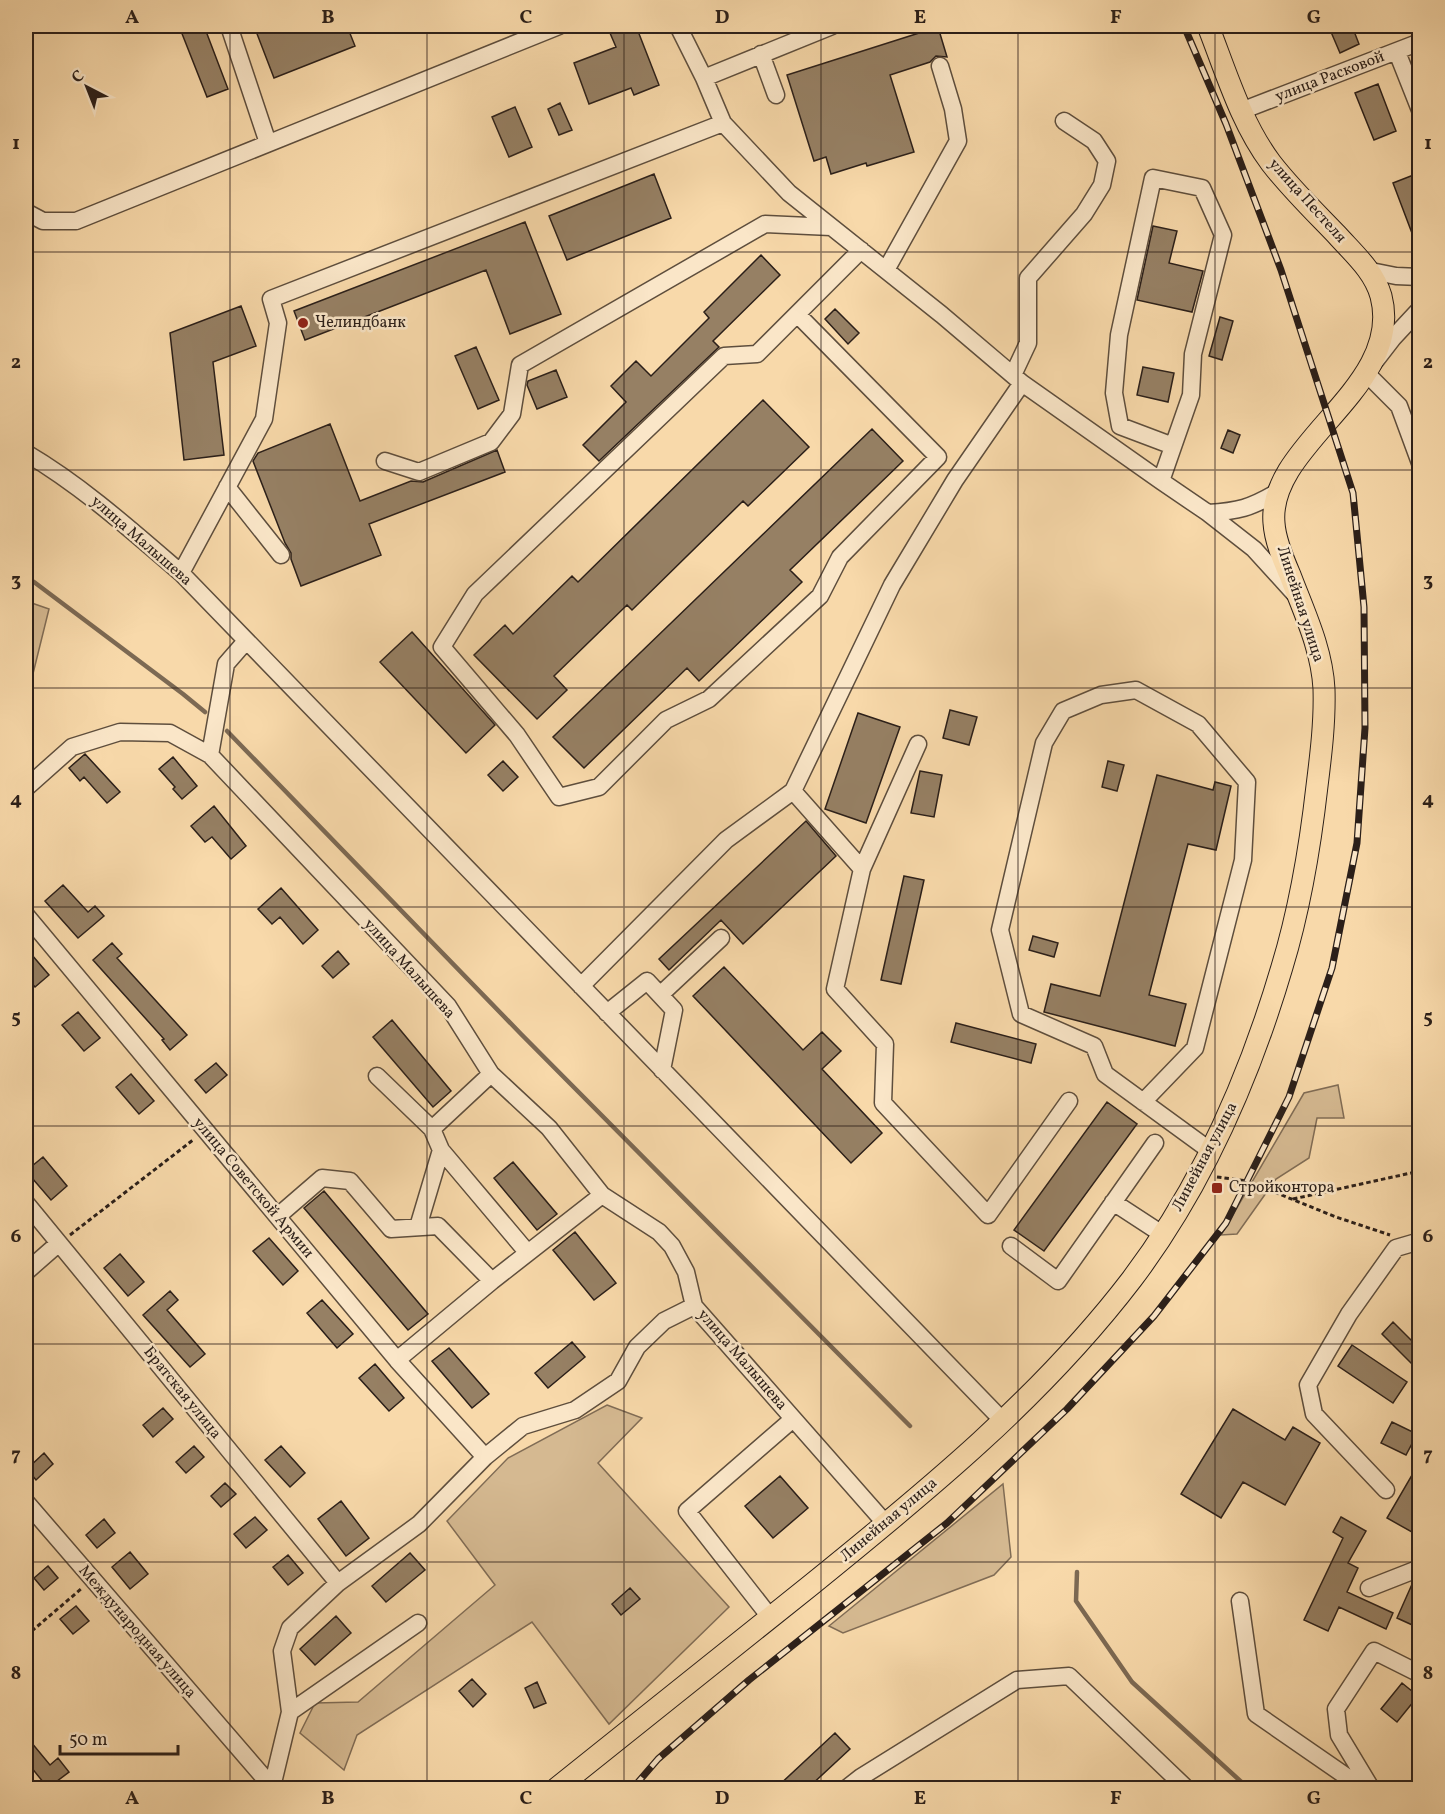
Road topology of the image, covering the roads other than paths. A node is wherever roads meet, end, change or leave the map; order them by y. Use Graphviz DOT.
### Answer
graph roads {
  1 [pos="229,26"];
  2 [pos="559,26"];
  3 [pos="678,26"];
  4 [pos="832,26"];
  5 [pos="1208,26"];
  6 [pos="1419,42"];
  7 [pos="1397,52"];
  8 [pos="762,54"];
  9 [pos="940,66"];
  10 [pos="704,78"];
  11 [pos="776,95"];
  12 [pos="1419,110"];
  13 [pos="1241,111"];
  14 [pos="1064,121"];
  15 [pos="723,123"];
  16 [pos="268,143"];
  17 [pos="26,212"];
  18 [pos="831,227"];
  19 [pos="861,250"];
  20 [pos="886,270"];
  21 [pos="1371,271"];
  22 [pos="1419,277"];
  23 [pos="1418,312"];
  24 [pos="797,314"];
  25 [pos="1366,373"];
  26 [pos="1017,379"];
  27 [pos="1173,446"];
  28 [pos="26,453"];
  29 [pos="385,461"];
  30 [pos="1419,463"];
  31 [pos="1161,481"];
  32 [pos="227,487"];
  33 [pos="1276,493"];
  34 [pos="1208,513"];
  35 [pos="281,555"];
  36 [pos="181,573"];
  37 [pos="1299,598"];
  38 [pos="246,641"];
  39 [pos="918,744"];
  40 [pos="210,755"];
  41 [pos="26,788"];
  42 [pos="793,791"];
  43 [pos="862,868"];
  44 [pos="26,915"];
  45 [pos="721,938"];
  46 [pos="581,986"];
  47 [pos="660,995"];
  48 [pos="607,1013"];
  49 [pos="662,1070"];
  50 [pos="491,1074"];
  51 [pos="377,1076"];
  52 [pos="1070,1101"];
  53 [pos="1143,1102"];
  54 [pos="432,1129"];
  55 [pos="1155,1143"];
  56 [pos="441,1150"];
  57 [pos="1212,1152"];
  58 [pos="602,1195"];
  59 [pos="1113,1202"];
  60 [pos="26,1203"];
  61 [pos="278,1216"];
  62 [pos="418,1227"];
  63 [pos="1162,1234"];
  64 [pos="1417,1242"];
  65 [pos="59,1243"];
  66 [pos="1011,1246"];
  67 [pos="527,1252"];
  68 [pos="26,1272"];
  69 [pos="492,1281"];
  70 [pos="694,1306"];
  71 [pos="397,1360"];
  72 [pos="793,1419"];
  73 [pos="1004,1422"];
  74 [pos="485,1457"];
  75 [pos="1386,1490"];
  76 [pos="26,1502"];
  77 [pos="886,1524"];
  78 [pos="1419,1568"];
  79 [pos="338,1583"];
  80 [pos="1370,1588"];
  81 [pos="1240,1600"];
  82 [pos="770,1617"];
  83 [pos="418,1623"];
  84 [pos="1419,1674"];
  85 [pos="290,1712"];
  86 [pos="273,1788"];
  87 [pos="557,1788"];
  88 [pos="847,1788"];
  89 [pos="1186,1788"];
  90 [pos="1363,1788"];
  91 [pos="1371,1788"];
  1 -- 16 [label="street"];
  2 -- 16 [label="street"];
  3 -- 10 [label="street"];
  4 -- 8 [label="street"];
  5 -- 13 [label="main road, улица Пестеля"];
  6 -- 7 [label="street, улица Расковой"];
  7 -- 12 [label="street"];
  7 -- 13 [label="street, улица Расковой"];
  8 -- 10 [label="street"];
  8 -- 11 [label="street"];
  9 -- 20 [label="street"];
  10 -- 15 [label="street"];
  13 -- 21 [label="main road, улица Пестеля"];
  14 -- 26 [label="street"];
  15 -- 18 [label="street"];
  15 -- 32 [label="street"];
  16 -- 17 [label="street"];
  18 -- 19 [label="street"];
  18 -- 29 [label="street"];
  19 -- 20 [label="street"];
  19 -- 24 [label="street"];
  20 -- 26 [label="street"];
  21 -- 22 [label="street"];
  21 -- 25 [label="main road, Линейная улица"];
  23 -- 25 [label="street"];
  24 -- 24 [label="street"];
  25 -- 30 [label="street"];
  25 -- 33 [label="main road, Линейная улица"];
  26 -- 31 [label="street"];
  26 -- 42 [label="street"];
  27 -- 27 [label="street"];
  27 -- 31 [label="street"];
  28 -- 36 [label="street, улица Малышева"];
  31 -- 34 [label="street"];
  32 -- 35 [label="street"];
  32 -- 36 [label="street"];
  33 -- 34 [label="street"];
  33 -- 37 [label="main road, Линейная улица"];
  34 -- 37 [label="street"];
  36 -- 38 [label="street, улица Малышева"];
  37 -- 57 [label="main road, Линейная улица"];
  38 -- 40 [label="street"];
  38 -- 46 [label="street, улица Малышева"];
  39 -- 43 [label="street"];
  40 -- 41 [label="street, улица Малышева"];
  40 -- 50 [label="street, улица Малышева"];
  42 -- 43 [label="street"];
  42 -- 46 [label="street"];
  43 -- 52 [label="street"];
  44 -- 61 [label="street, улица Советской Армии"];
  45 -- 47 [label="street"];
  46 -- 48 [label="street, улица Малышева"];
  47 -- 48 [label="street"];
  47 -- 49 [label="street"];
  48 -- 49 [label="street, улица Малышева"];
  49 -- 73 [label="street, улица Малышева"];
  50 -- 54 [label="street"];
  50 -- 58 [label="street, улица Малышева"];
  51 -- 54 [label="street"];
  53 -- 53 [label="street"];
  53 -- 57 [label="street"];
  54 -- 56 [label="street"];
  55 -- 59 [label="street"];
  56 -- 62 [label="street"];
  56 -- 67 [label="street"];
  57 -- 63 [label="main road, Линейная улица"];
  58 -- 67 [label="street"];
  58 -- 70 [label="street, улица Малышева"];
  59 -- 63 [label="street"];
  59 -- 66 [label="street"];
  60 -- 65 [label="street, Братская улица"];
  61 -- 62 [label="street"];
  61 -- 71 [label="street, улица Советской Армии"];
  62 -- 69 [label="street"];
  63 -- 73 [label="main road, Линейная улица"];
  64 -- 75 [label="street"];
  65 -- 68 [label="street"];
  65 -- 79 [label="street, Братская улица"];
  67 -- 69 [label="street"];
  69 -- 71 [label="street"];
  70 -- 72 [label="street, улица Малышева"];
  70 -- 74 [label="street"];
  71 -- 74 [label="street, улица Советской Армии"];
  72 -- 77 [label="street, улица Малышева"];
  72 -- 82 [label="street"];
  73 -- 77 [label="main road, Линейная улица"];
  74 -- 79 [label="street"];
  76 -- 86 [label="street, Международная улица"];
  77 -- 82 [label="main road, Линейная улица"];
  78 -- 80 [label="street"];
  79 -- 85 [label="street"];
  81 -- 90 [label="street"];
  82 -- 87 [label="main road, Линейная улица"];
  83 -- 85 [label="street"];
  84 -- 91 [label="street"];
  85 -- 86 [label="street"];
  88 -- 89 [label="street"];
}
